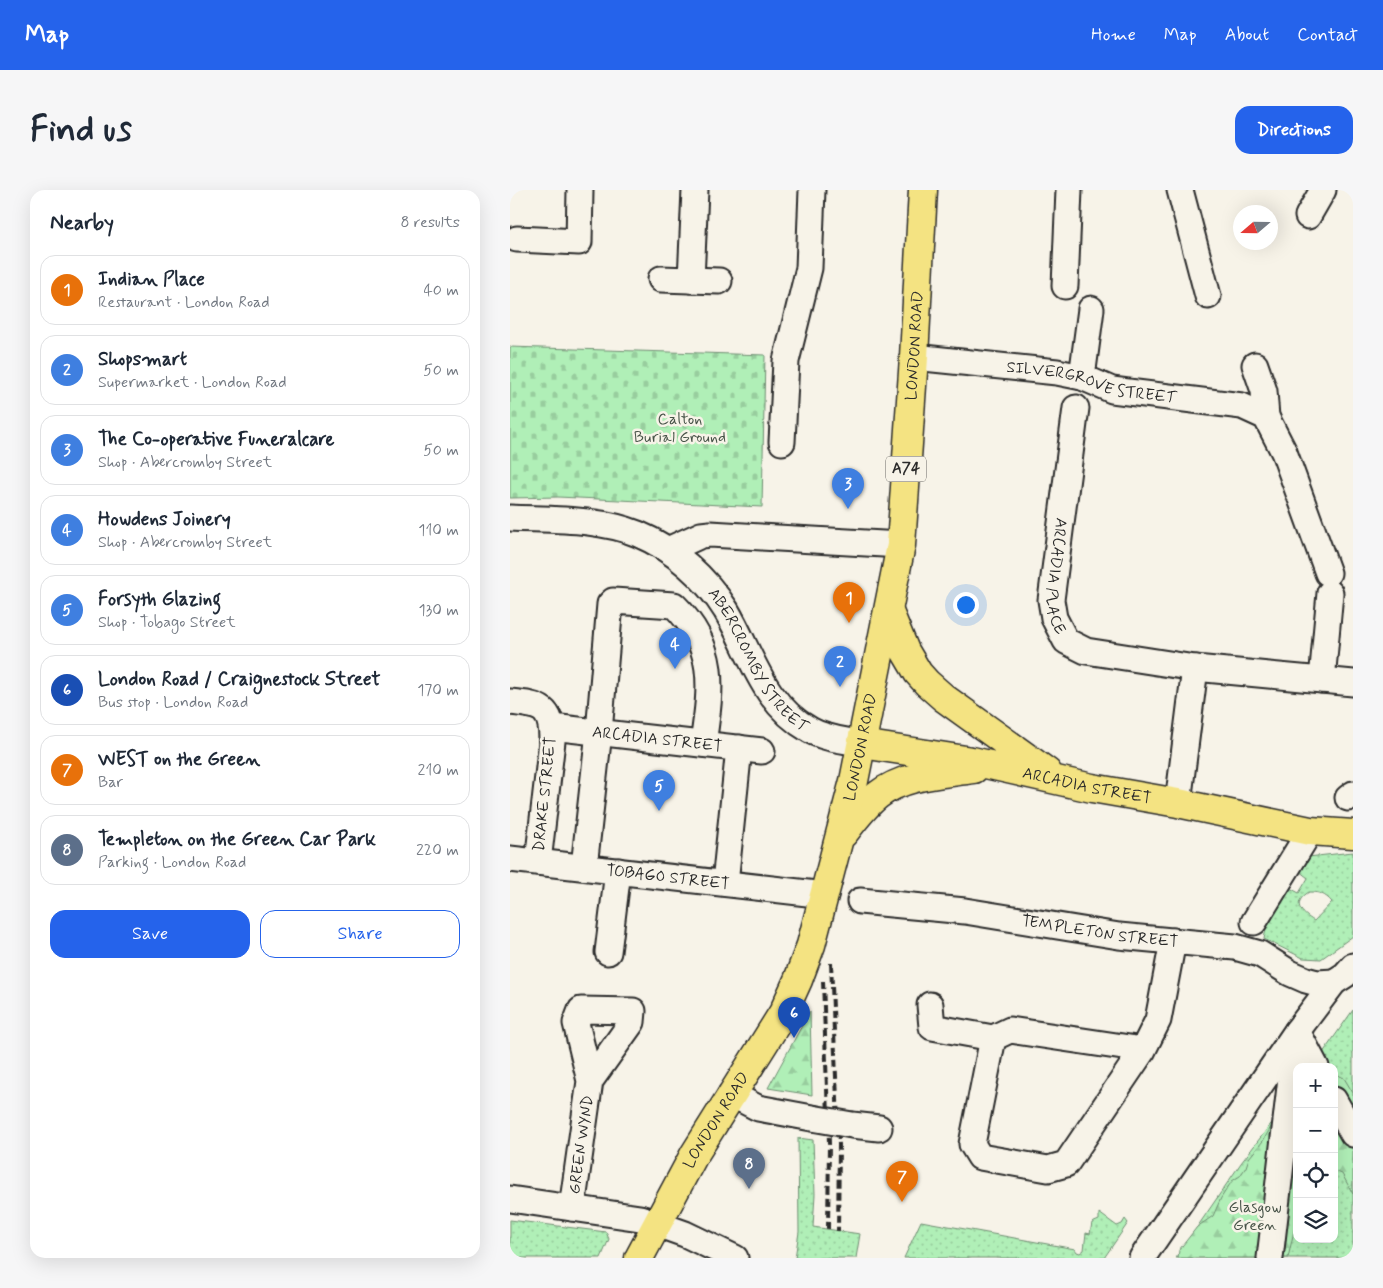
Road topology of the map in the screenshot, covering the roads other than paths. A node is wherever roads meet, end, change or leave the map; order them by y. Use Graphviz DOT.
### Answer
graph roads {
  1 [pos="580,190"];
  2 [pos="695,190"];
  3 [pos="812,190"];
  4 [pos="923,190"];
  5 [pos="1069,190"];
  6 [pos="1180,190"];
  7 [pos="1323,190"];
  8 [pos="1308,216"];
  9 [pos="517,238"];
  10 [pos="661,279"];
  11 [pos="691,280"];
  12 [pos="719,281"];
  13 [pos="1065,286"];
  14 [pos="1208,296"];
  15 [pos="1091,309"];
  16 [pos="914,357"];
  17 [pos="1255,365"];
  18 [pos="1082,376"];
  19 [pos="1076,408"];
  20 [pos="1266,417"];
  21 [pos="782,442"];
  22 [pos="510,518"];
  23 [pos="901,545"];
  24 [pos="668,550"];
  25 [pos="889,612"];
  26 [pos="1195,668"];
  27 [pos="1322,680"];
  28 [pos="1353,683"];
  29 [pos="510,702"];
  30 [pos="552,727"];
  31 [pos="599,732"];
  32 [pos="703,744"];
  33 [pos="862,744"];
  34 [pos="995,765"];
  35 [pos="1060,781"];
  36 [pos="1178,803"];
  37 [pos="1310,831"];
  38 [pos="1353,834"];
  39 [pos="839,840"];
  40 [pos="510,859"];
  41 [pos="538,862"];
  42 [pos="584,867"];
  43 [pos="618,871"];
  44 [pos="725,883"];
  45 [pos="825,895"];
  46 [pos="860,901"];
  47 [pos="1254,922"];
  48 [pos="1173,941"];
  49 [pos="608,952"];
  50 [pos="1353,966"];
  51 [pos="1334,982"];
  52 [pos="930,1005"];
  53 [pos="1297,1031"];
  54 [pos="993,1038"];
  55 [pos="1144,1050"];
  56 [pos="1314,1063"];
  57 [pos="590,1081"];
  58 [pos="731,1094"];
  59 [pos="1338,1107"];
  60 [pos="879,1128"];
  61 [pos="1353,1134"];
  62 [pos="510,1199"];
  63 [pos="572,1208"];
  64 [pos="657,1223"];
  65 [pos="639,1258"];
  66 [pos="735,1258"];
  67 [pos="1142,1258"];
  68 [pos="1270,1258"];
  1 -- 9 [label="street"];
  2 -- 11 [label="street"];
  3 -- 21 [label="street"];
  4 -- 16 [label="main road, LONDON ROAD / A74"];
  5 -- 13 [label="street"];
  6 -- 14 [label="street"];
  7 -- 8 [label="street"];
  10 -- 11 [label="street"];
  11 -- 12 [label="street"];
  15 -- 18 [label="street"];
  16 -- 18 [label="street, SILVERGROVE STREET"];
  16 -- 23 [label="main road, LONDON ROAD / A74"];
  17 -- 20 [label="street"];
  18 -- 20 [label="street, SILVERGROVE STREET"];
  19 -- 26 [label="street, ARCADIA PLACE"];
  20 -- 27 [label="street"];
  22 -- 24 [label="street, ABERCROMBY STREET"];
  23 -- 24 [label="street"];
  23 -- 25 [label="main road, LONDON ROAD / A74"];
  24 -- 33 [label="street, ABERCROMBY STREET"];
  25 -- 33 [label="main road, LONDON ROAD / A74"];
  25 -- 35 [label="main road"];
  26 -- 27 [label="street, ARCADIA PLACE"];
  26 -- 36 [label="street"];
  27 -- 28 [label="street, ARCADIA PLACE"];
  29 -- 30 [label="street"];
  30 -- 31 [label="street, ARCADIA STREET"];
  30 -- 41 [label="street, DRAKE STREET"];
  31 -- 32 [label="street, ARCADIA STREET"];
  31 -- 32 [label="street"];
  31 -- 42 [label="street"];
  32 -- 44 [label="street, ARCADIA STREET"];
  33 -- 34 [label="main road, ARCADIA STREET"];
  33 -- 39 [label="main road, LONDON ROAD"];
  34 -- 35 [label="main road, ARCADIA STREET"];
  34 -- 39 [label="main road"];
  35 -- 36 [label="main road, ARCADIA STREET"];
  36 -- 37 [label="main road, ARCADIA STREET"];
  37 -- 38 [label="main road, ARCADIA STREET"];
  37 -- 47 [label="street"];
  39 -- 45 [label="main road, LONDON ROAD"];
  40 -- 41 [label="street, TOBAGO STREET"];
  41 -- 42 [label="street, TOBAGO STREET"];
  42 -- 43 [label="street, TOBAGO STREET"];
  43 -- 44 [label="street, TOBAGO STREET"];
  43 -- 49 [label="street"];
  44 -- 45 [label="street, TOBAGO STREET"];
  45 -- 58 [label="main road, LONDON ROAD"];
  46 -- 48 [label="street, TEMPLETON STREET"];
  48 -- 51 [label="street, TEMPLETON STREET"];
  48 -- 55 [label="street"];
  50 -- 51 [label="street"];
  51 -- 53 [label="street"];
  52 -- 54 [label="street"];
  53 -- 56 [label="street"];
  53 -- 67 [label="street"];
  53 -- 68 [label="street"];
  54 -- 55 [label="street"];
  54 -- 55 [label="street"];
  57 -- 63 [label="street, GREEN WYND"];
  58 -- 60 [label="street, bridge"];
  58 -- 64 [label="main road, LONDON ROAD"];
  59 -- 61 [label="street"];
  62 -- 63 [label="street"];
  63 -- 64 [label="street"];
  64 -- 65 [label="main road, LONDON ROAD"];
  64 -- 66 [label="street"];
}
